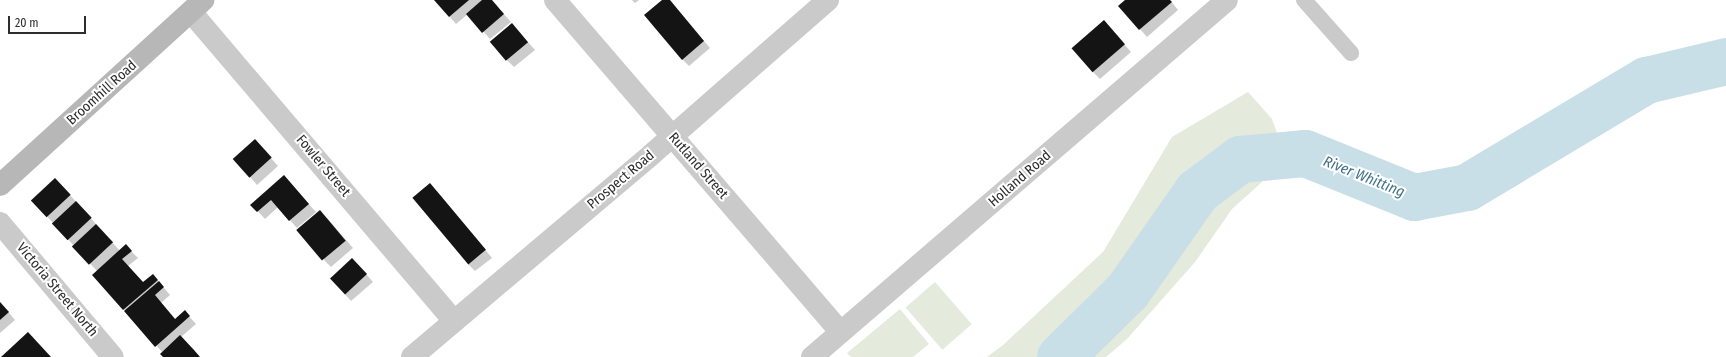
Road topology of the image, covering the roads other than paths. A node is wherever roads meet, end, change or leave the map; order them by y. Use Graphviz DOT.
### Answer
graph roads {
  1 [pos="556,0"];
  2 [pos="828,0"];
  3 [pos="1227,0"];
  4 [pos="1304,0"];
  5 [pos="197,6"];
  6 [pos="1351,53"];
  7 [pos="672,136"];
  8 [pos="0,185"];
  9 [pos="0,223"];
  10 [pos="454,321"];
  11 [pos="842,332"];
  12 [pos="113,357"];
  13 [pos="412,357"];
  14 [pos="812,357"];
  1 -- 7 [label="street, Rutland Street"];
  2 -- 7 [label="street, Prospect Road"];
  3 -- 11 [label="street, Holland Road"];
  4 -- 6 [label="lane"];
  5 -- 8 [label="street, Broomhill Road"];
  5 -- 10 [label="street, Fowler Street"];
  7 -- 10 [label="street, Prospect Road"];
  7 -- 11 [label="street, Rutland Street"];
  9 -- 12 [label="street, Victoria Street North"];
  10 -- 13 [label="street, Prospect Road"];
  11 -- 14 [label="street, Holland Road"];
}
